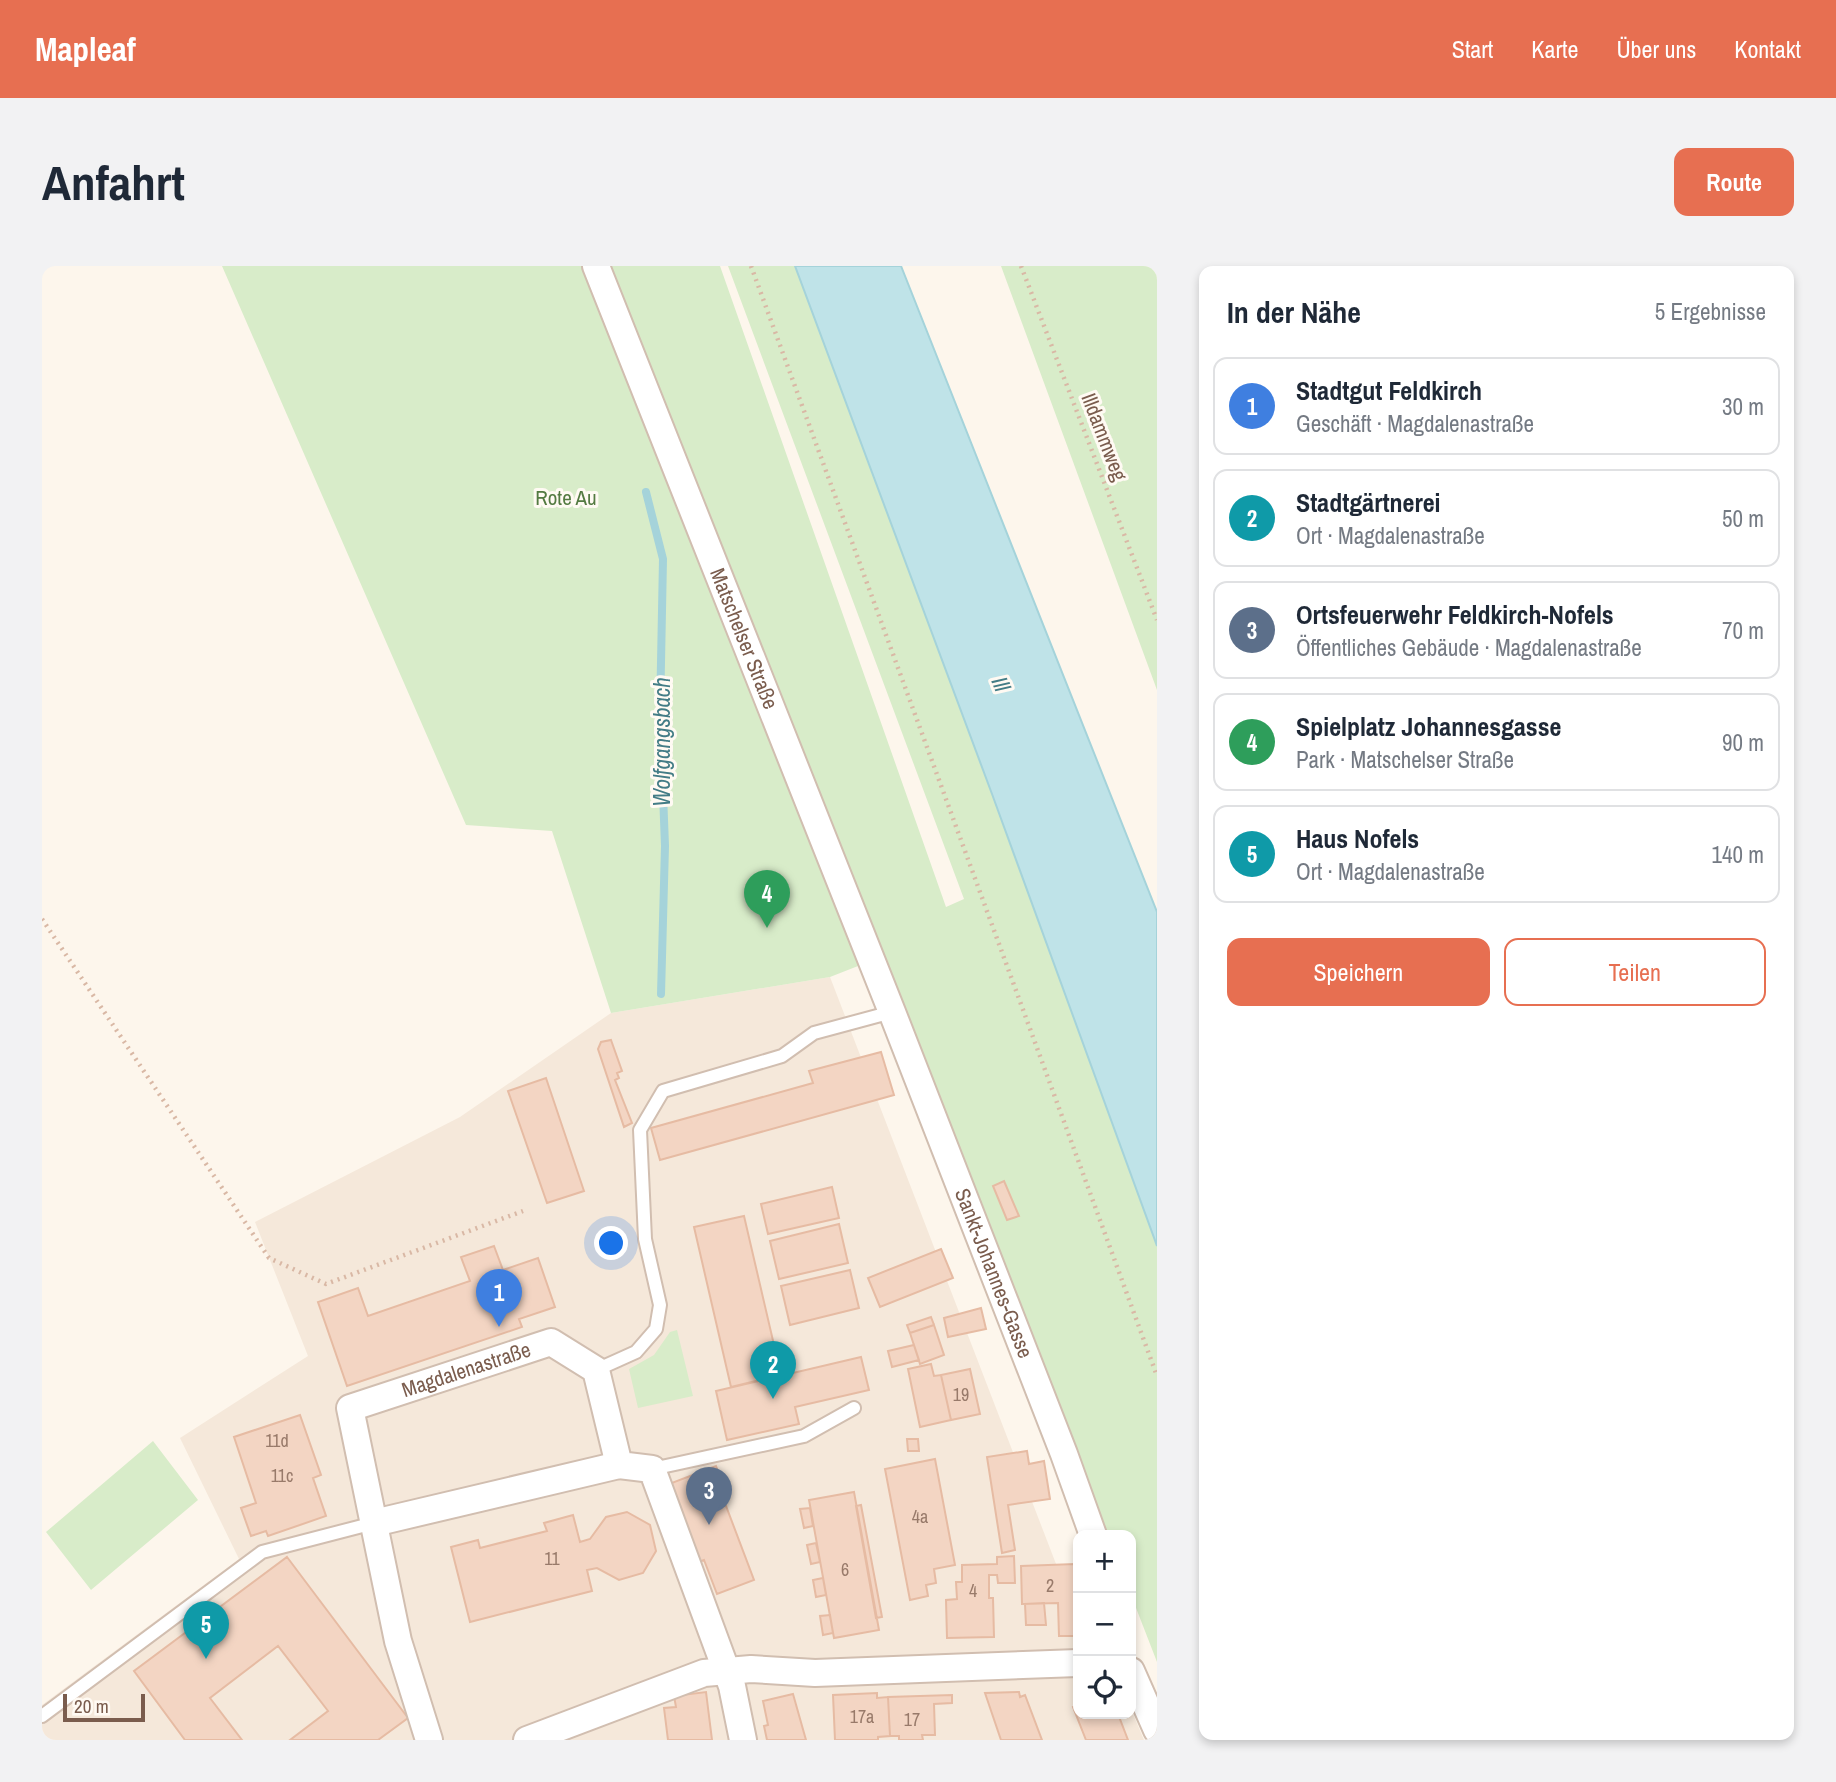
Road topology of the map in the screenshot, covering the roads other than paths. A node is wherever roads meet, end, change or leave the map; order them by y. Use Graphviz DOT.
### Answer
graph roads {
  1 [pos="596,266"];
  2 [pos="892,1012"];
  3 [pos="596,1370"];
  4 [pos="854,1408"];
  5 [pos="619,1465"];
  6 [pos="652,1469"];
  7 [pos="374,1523"];
  8 [pos="1091,1530"];
  9 [pos="1073,1663"];
  10 [pos="726,1671"];
  11 [pos="1136,1682"];
  12 [pos="42,1716"];
  13 [pos="1157,1730"];
  14 [pos="429,1740"];
  15 [pos="527,1740"];
  16 [pos="743,1740"];
  1 -- 2 [label="street, Matschelser Straße"];
  2 -- 3 [label="lane"];
  2 -- 8 [label="street, Sankt-Johannes-Gasse"];
  3 -- 5 [label="street"];
  3 -- 7 [label="street, Magdalenastraße"];
  4 -- 6 [label="lane"];
  5 -- 6 [label="street"];
  5 -- 7 [label="street"];
  6 -- 10 [label="street"];
  7 -- 12 [label="lane"];
  7 -- 14 [label="street, Magdalenastraße"];
  9 -- 10 [label="street"];
  10 -- 15 [label="street"];
  10 -- 16 [label="street"];
  11 -- 13 [label="street"];
}
